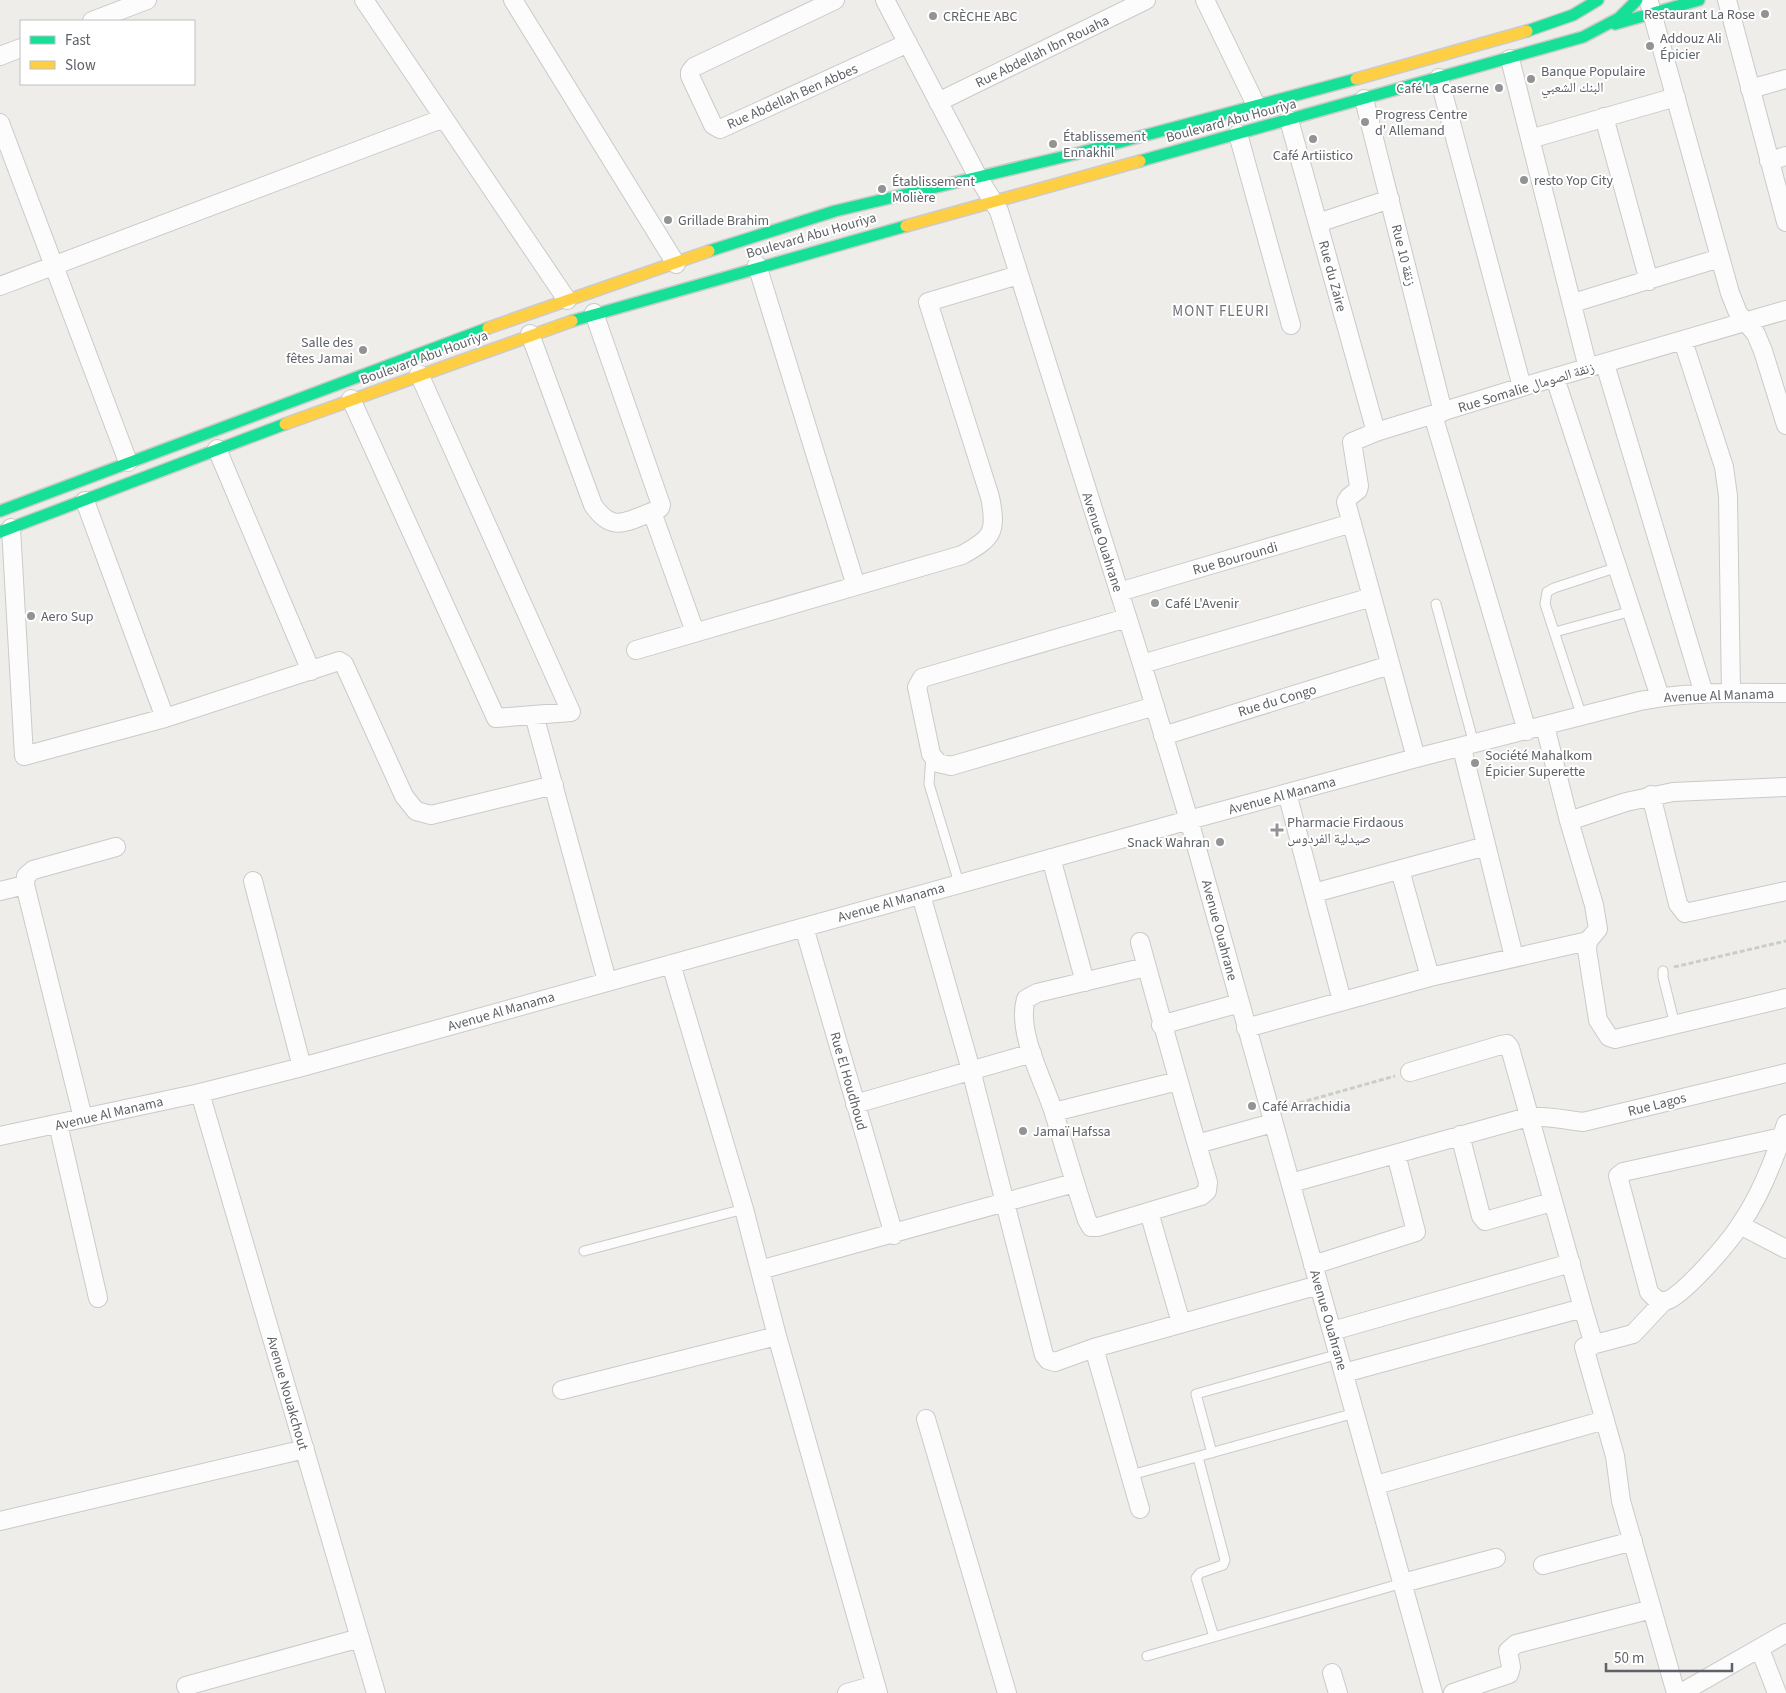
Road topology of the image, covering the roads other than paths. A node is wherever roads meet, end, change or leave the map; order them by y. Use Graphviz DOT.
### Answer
graph roads {
  1 [pos="147,0"];
  2 [pos="364,0"];
  3 [pos="513,0"];
  4 [pos="835,0"];
  5 [pos="885,0"];
  6 [pos="1146,0"];
  7 [pos="1205,0"];
  8 [pos="1637,0"];
  9 [pos="1699,0"];
  10 [pos="1727,0"];
  11 [pos="117,5"];
  12 [pos="1602,6"];
  13 [pos="1651,7"];
  14 [pos="94,20"];
  15 [pos="1606,26"];
  16 [pos="908,43"];
  17 [pos="20,48"];
  18 [pos="0,56"];
  19 [pos="1510,58"];
  20 [pos="1439,78"];
  21 [pos="1786,79"];
  22 [pos="1750,89"];
  23 [pos="1676,97"];
  24 [pos="1364,99"];
  25 [pos="938,102"];
  26 [pos="1257,107"];
  27 [pos="1604,117"];
  28 [pos="444,118"];
  29 [pos="1289,120"];
  30 [pos="0,123"];
  31 [pos="1238,134"];
  32 [pos="1530,139"];
  33 [pos="1075,154"];
  34 [pos="1786,156"];
  35 [pos="1769,161"];
  36 [pos="1082,175"];
  37 [pos="978,177"];
  38 [pos="1390,199"];
  39 [pos="993,200"];
  40 [pos="1786,222"];
  41 [pos="1318,223"];
  42 [pos="1720,258"];
  43 [pos="676,264"];
  44 [pos="53,266"];
  45 [pos="757,266"];
  46 [pos="1018,275"];
  47 [pos="1649,281"];
  48 [pos="0,286"];
  49 [pos="567,300"];
  50 [pos="1573,303"];
  51 [pos="1786,310"];
  52 [pos="594,312"];
  53 [pos="1745,322"];
  54 [pos="1291,325"];
  55 [pos="530,334"];
  56 [pos="1683,341"];
  57 [pos="1606,364"];
  58 [pos="1588,368"];
  59 [pos="419,374"];
  60 [pos="1555,378"];
  61 [pos="1522,387"];
  62 [pos="351,399"];
  63 [pos="1438,414"];
  64 [pos="1786,425"];
  65 [pos="1376,432"];
  66 [pos="217,449"];
  67 [pos="128,462"];
  68 [pos="85,500"];
  69 [pos="0,511"];
  70 [pos="652,512"];
  71 [pos="1352,524"];
  72 [pos="6,530"];
  73 [pos="1618,568"];
  74 [pos="856,586"];
  75 [pos="1119,592"];
  76 [pos="1372,597"];
  77 [pos="1436,604"];
  78 [pos="1632,611"];
  79 [pos="1127,618"];
  80 [pos="695,632"];
  81 [pos="1555,632"];
  82 [pos="636,650"];
  83 [pos="1142,664"];
  84 [pos="1390,665"];
  85 [pos="311,670"];
  86 [pos="1731,693"];
  87 [pos="1704,694"];
  88 [pos="1786,694"];
  89 [pos="1660,697"];
  90 [pos="1155,706"];
  91 [pos="534,715"];
  92 [pos="1582,717"];
  93 [pos="165,718"];
  94 [pos="1545,726"];
  95 [pos="1527,731"];
  96 [pos="1164,736"];
  97 [pos="1468,746"];
  98 [pos="931,754"];
  99 [pos="1416,758"];
  100 [pos="554,785"];
  101 [pos="1786,787"];
  102 [pos="1287,793"];
  103 [pos="1652,796"];
  104 [pos="1189,820"];
  105 [pos="1569,821"];
  106 [pos="1486,846"];
  107 [pos="116,847"];
  108 [pos="1051,858"];
  109 [pos="1400,870"];
  110 [pos="253,882"];
  111 [pos="959,883"];
  112 [pos="25,885"];
  113 [pos="0,891"];
  114 [pos="1786,891"];
  115 [pos="1314,893"];
  116 [pos="921,895"];
  117 [pos="804,926"];
  118 [pos="1588,941"];
  119 [pos="1140,942"];
  120 [pos="1514,957"];
  121 [pos="671,964"];
  122 [pos="1146,967"];
  123 [pos="1663,971"];
  124 [pos="1430,977"];
  125 [pos="607,982"];
  126 [pos="1085,982"];
  127 [pos="1786,998"];
  128 [pos="1342,1001"];
  129 [pos="1240,1003"];
  130 [pos="1161,1025"];
  131 [pos="1675,1025"];
  132 [pos="1246,1028"];
  133 [pos="1032,1053"];
  134 [pos="302,1067"];
  135 [pos="971,1070"];
  136 [pos="1410,1072"];
  137 [pos="1786,1073"];
  138 [pos="1178,1081"];
  139 [pos="200,1093"];
  140 [pos="855,1104"];
  141 [pos="1054,1112"];
  142 [pos="1272,1117"];
  143 [pos="1528,1117"];
  144 [pos="83,1118"];
  145 [pos="58,1124"];
  146 [pos="1784,1130"];
  147 [pos="1460,1135"];
  148 [pos="0,1136"];
  149 [pos="1197,1144"];
  150 [pos="1396,1154"];
  151 [pos="1778,1172"];
  152 [pos="1074,1183"];
  153 [pos="1291,1183"];
  154 [pos="1552,1202"];
  155 [pos="1006,1203"];
  156 [pos="744,1209"];
  157 [pos="1149,1212"];
  158 [pos="1740,1225"];
  159 [pos="894,1235"];
  160 [pos="1786,1249"];
  161 [pos="584,1252"];
  162 [pos="1571,1263"];
  163 [pos="1313,1265"];
  164 [pos="760,1270"];
  165 [pos="1319,1285"];
  166 [pos="98,1298"];
  167 [pos="1664,1301"];
  168 [pos="1583,1308"];
  169 [pos="1180,1324"];
  170 [pos="1332,1331"];
  171 [pos="777,1336"];
  172 [pos="1594,1345"];
  173 [pos="1094,1348"];
  174 [pos="1339,1354"];
  175 [pos="1344,1373"];
  176 [pos="562,1390"];
  177 [pos="1355,1412"];
  178 [pos="926,1419"];
  179 [pos="1605,1420"];
  180 [pos="305,1450"];
  181 [pos="1212,1453"];
  182 [pos="1198,1457"];
  183 [pos="1131,1475"];
  184 [pos="1376,1484"];
  185 [pos="1140,1509"];
  186 [pos="0,1521"];
  187 [pos="1632,1540"];
  188 [pos="1496,1558"];
  189 [pos="1544,1566"];
  190 [pos="1403,1583"];
  191 [pos="1652,1609"];
  192 [pos="1786,1633"];
  193 [pos="1214,1637"];
  194 [pos="360,1638"];
  195 [pos="1760,1649"];
  196 [pos="1147,1656"];
  197 [pos="1332,1673"];
  198 [pos="186,1686"];
  199 [pos="876,1689"];
  200 [pos="376,1693"];
  201 [pos="847,1693"];
  202 [pos="1007,1693"];
  203 [pos="1338,1693"];
  204 [pos="1433,1693"];
  205 [pos="1453,1693"];
  206 [pos="1676,1693"];
  207 [pos="1681,1693"];
  208 [pos="1777,1693"];
  1 -- 11 [label="street"];
  2 -- 28 [label="street"];
  3 -- 43 [label="street"];
  4 -- 16 [label="street, Rue Abdellah Ben Abbes"];
  5 -- 16 [label="street, Avenue Ouahrane"];
  6 -- 25 [label="street, Rue Abdellah Ibn Rouaha"];
  7 -- 26 [label="street"];
  8 -- 15 [label="main road, Boulevard Abu Houriya"];
  9 -- 13 [label="main road"];
  10 -- 22 [label="street"];
  11 -- 14 [label="street"];
  12 -- 15 [label="main road"];
  12 -- 26 [label="main road, Boulevard Abu Houriya"];
  13 -- 15 [label="main road"];
  13 -- 23 [label="street"];
  15 -- 19 [label="main road, Boulevard Abu Houriya"];
  16 -- 25 [label="street, Avenue Ouahrane"];
  17 -- 18 [label="street"];
  19 -- 20 [label="main road, Boulevard Abu Houriya"];
  19 -- 32 [label="street"];
  20 -- 24 [label="main road, Boulevard Abu Houriya"];
  20 -- 61 [label="street"];
  21 -- 22 [label="street"];
  22 -- 35 [label="street"];
  23 -- 27 [label="street"];
  23 -- 42 [label="street"];
  24 -- 29 [label="main road, Boulevard Abu Houriya"];
  24 -- 38 [label="street, Rue 10 زنقة"];
  25 -- 37 [label="street, Avenue Ouahrane"];
  26 -- 33 [label="main road, Boulevard Abu Houriya"];
  27 -- 32 [label="street"];
  27 -- 47 [label="street"];
  28 -- 44 [label="street"];
  28 -- 49 [label="street"];
  29 -- 31 [label="main road, Boulevard Abu Houriya"];
  29 -- 41 [label="street, Rue du Zaire"];
  30 -- 44 [label="street"];
  31 -- 36 [label="main road, Boulevard Abu Houriya"];
  31 -- 54 [label="street"];
  32 -- 50 [label="street"];
  33 -- 36 [label="main road"];
  33 -- 37 [label="main road, Boulevard Abu Houriya"];
  34 -- 35 [label="street"];
  35 -- 40 [label="street"];
  36 -- 39 [label="main road, Boulevard Abu Houriya"];
  37 -- 39 [label="street, Avenue Ouahrane"];
  37 -- 43 [label="main road, Boulevard Abu Houriya"];
  38 -- 41 [label="street"];
  38 -- 63 [label="street, Rue 10 زنقة"];
  39 -- 45 [label="main road, Boulevard Abu Houriya"];
  39 -- 46 [label="street, Avenue Ouahrane"];
  41 -- 65 [label="street, Rue du Zaire"];
  42 -- 47 [label="street"];
  42 -- 53 [label="street"];
  43 -- 49 [label="main road, Boulevard Abu Houriya"];
  44 -- 48 [label="street"];
  44 -- 67 [label="street"];
  45 -- 52 [label="main road, Boulevard Abu Houriya"];
  45 -- 74 [label="street"];
  46 -- 74 [label="street"];
  46 -- 75 [label="street, Avenue Ouahrane"];
  47 -- 50 [label="street"];
  49 -- 67 [label="main road, Boulevard Abu Houriya"];
  50 -- 58 [label="street"];
  51 -- 53 [label="street, Rue Somalie زنقة الصومال"];
  52 -- 55 [label="main road, Boulevard Abu Houriya"];
  52 -- 70 [label="street"];
  53 -- 56 [label="street, Rue Somalie زنقة الصومال"];
  53 -- 64 [label="street"];
  55 -- 59 [label="main road, Boulevard Abu Houriya"];
  55 -- 70 [label="street"];
  56 -- 57 [label="street, Rue Somalie زنقة الصومال"];
  56 -- 86 [label="street"];
  57 -- 58 [label="street, Rue Somalie زنقة الصومال"];
  57 -- 87 [label="street"];
  58 -- 60 [label="street, Rue Somalie زنقة الصومال"];
  59 -- 62 [label="main road, Boulevard Abu Houriya"];
  59 -- 91 [label="street"];
  60 -- 61 [label="street, Rue Somalie زنقة الصومال"];
  60 -- 73 [label="street"];
  61 -- 63 [label="street, Rue Somalie زنقة الصومال"];
  62 -- 66 [label="main road, Boulevard Abu Houriya"];
  62 -- 91 [label="street"];
  63 -- 65 [label="street, Rue Somalie زنقة الصومال"];
  63 -- 95 [label="street, Rue 10 زنقة"];
  65 -- 71 [label="street, Rue Somalie زنقة الصومال"];
  66 -- 68 [label="main road, Boulevard Abu Houriya"];
  66 -- 85 [label="street"];
  67 -- 69 [label="main road, Boulevard Abu Houriya"];
  68 -- 72 [label="main road, Boulevard Abu Houriya"];
  68 -- 93 [label="street"];
  70 -- 80 [label="street"];
  71 -- 75 [label="street, Rue Bouroundi"];
  71 -- 76 [label="street"];
  72 -- 93 [label="street"];
  73 -- 78 [label="street"];
  73 -- 81 [label="lane"];
  74 -- 80 [label="street"];
  75 -- 79 [label="street, Avenue Ouahrane"];
  76 -- 83 [label="street"];
  76 -- 84 [label="street"];
  77 -- 97 [label="lane"];
  78 -- 81 [label="lane"];
  78 -- 89 [label="street"];
  79 -- 83 [label="street, Avenue Ouahrane"];
  79 -- 98 [label="street"];
  80 -- 82 [label="street"];
  81 -- 92 [label="lane"];
  83 -- 90 [label="street, Avenue Ouahrane"];
  84 -- 96 [label="street, Rue du Congo"];
  84 -- 99 [label="street"];
  85 -- 93 [label="street"];
  85 -- 100 [label="street"];
  86 -- 87 [label="street, Avenue Al Manama"];
  86 -- 88 [label="street, Avenue Al Manama"];
  87 -- 89 [label="street, Avenue Al Manama"];
  89 -- 92 [label="street, Avenue Al Manama"];
  90 -- 96 [label="street, Avenue Ouahrane"];
  90 -- 98 [label="street"];
  91 -- 100 [label="street"];
  92 -- 94 [label="street, Avenue Al Manama"];
  94 -- 95 [label="street, Avenue Al Manama"];
  94 -- 105 [label="street"];
  95 -- 97 [label="street, Avenue Al Manama"];
  96 -- 104 [label="street, Avenue Ouahrane"];
  97 -- 99 [label="street, Avenue Al Manama"];
  97 -- 106 [label="street"];
  98 -- 111 [label="lane"];
  99 -- 102 [label="street, Avenue Al Manama"];
  100 -- 125 [label="street"];
  101 -- 103 [label="street"];
  102 -- 104 [label="street, Avenue Al Manama"];
  102 -- 115 [label="street"];
  103 -- 105 [label="street"];
  103 -- 114 [label="street"];
  104 -- 108 [label="street, Avenue Al Manama"];
  104 -- 129 [label="street, Avenue Ouahrane"];
  105 -- 118 [label="street"];
  106 -- 109 [label="street"];
  106 -- 120 [label="street"];
  107 -- 112 [label="street"];
  108 -- 111 [label="street, Avenue Al Manama"];
  108 -- 126 [label="street"];
  109 -- 115 [label="street"];
  109 -- 124 [label="street"];
  110 -- 134 [label="street"];
  111 -- 116 [label="street, Avenue Al Manama"];
  112 -- 113 [label="street"];
  112 -- 144 [label="street"];
  115 -- 128 [label="street"];
  116 -- 117 [label="street, Avenue Al Manama"];
  116 -- 135 [label="street"];
  117 -- 121 [label="street, Avenue Al Manama"];
  117 -- 140 [label="street, Rue El Houdhoud"];
  118 -- 120 [label="street"];
  118 -- 131 [label="street"];
  119 -- 122 [label="street"];
  120 -- 124 [label="street"];
  121 -- 125 [label="street, Avenue Al Manama"];
  121 -- 156 [label="street"];
  122 -- 126 [label="street"];
  122 -- 130 [label="street"];
  123 -- 131 [label="lane"];
  124 -- 128 [label="street"];
  125 -- 134 [label="street, Avenue Al Manama"];
  126 -- 133 [label="street"];
  127 -- 131 [label="street"];
  128 -- 132 [label="street"];
  129 -- 130 [label="street"];
  129 -- 132 [label="street, Avenue Ouahrane"];
  130 -- 138 [label="street"];
  132 -- 142 [label="street, Avenue Ouahrane"];
  133 -- 135 [label="street"];
  133 -- 141 [label="street"];
  134 -- 139 [label="street, Avenue Al Manama"];
  135 -- 140 [label="street"];
  135 -- 155 [label="street"];
  136 -- 143 [label="street"];
  137 -- 143 [label="street, Rue Lagos"];
  138 -- 141 [label="street"];
  138 -- 149 [label="street"];
  139 -- 144 [label="street, Avenue Al Manama"];
  139 -- 180 [label="street, Avenue Nouakchout"];
  140 -- 159 [label="street, Rue El Houdhoud"];
  141 -- 152 [label="street"];
  142 -- 149 [label="street"];
  142 -- 153 [label="street, Avenue Ouahrane"];
  143 -- 147 [label="street, Rue Lagos"];
  143 -- 154 [label="street"];
  144 -- 145 [label="street, Avenue Al Manama"];
  145 -- 148 [label="street, Avenue Al Manama"];
  145 -- 166 [label="street"];
  146 -- 151 [label="street"];
  146 -- 167 [label="street"];
  147 -- 150 [label="street, Rue Lagos"];
  147 -- 154 [label="street"];
  149 -- 157 [label="street"];
  150 -- 153 [label="street, Rue Lagos"];
  150 -- 163 [label="street"];
  151 -- 158 [label="street"];
  152 -- 155 [label="street"];
  152 -- 157 [label="street"];
  153 -- 163 [label="street, Avenue Ouahrane"];
  154 -- 162 [label="street"];
  155 -- 159 [label="street"];
  155 -- 173 [label="street"];
  156 -- 161 [label="lane"];
  156 -- 164 [label="street"];
  157 -- 169 [label="street"];
  158 -- 160 [label="street"];
  158 -- 167 [label="street"];
  159 -- 164 [label="street"];
  162 -- 168 [label="street"];
  162 -- 170 [label="street"];
  163 -- 165 [label="street, Avenue Ouahrane"];
  164 -- 171 [label="street"];
  165 -- 169 [label="street"];
  165 -- 170 [label="street, Avenue Ouahrane"];
  167 -- 172 [label="street"];
  168 -- 172 [label="street"];
  168 -- 175 [label="street"];
  169 -- 173 [label="street"];
  170 -- 174 [label="street, Avenue Ouahrane"];
  171 -- 176 [label="street"];
  171 -- 199 [label="street"];
  172 -- 179 [label="street"];
  173 -- 183 [label="street"];
  174 -- 175 [label="street, Avenue Ouahrane"];
  174 -- 181 [label="lane"];
  175 -- 177 [label="street, Avenue Ouahrane"];
  177 -- 181 [label="lane"];
  177 -- 184 [label="street, Avenue Ouahrane"];
  178 -- 202 [label="street"];
  179 -- 184 [label="street"];
  179 -- 187 [label="street"];
  180 -- 186 [label="street"];
  180 -- 194 [label="street, Avenue Nouakchout"];
  181 -- 182 [label="lane"];
  182 -- 183 [label="lane"];
  182 -- 193 [label="lane"];
  183 -- 185 [label="street"];
  184 -- 190 [label="street, Avenue Ouahrane"];
  187 -- 189 [label="street"];
  187 -- 191 [label="street"];
  188 -- 190 [label="street"];
  190 -- 193 [label="lane"];
  190 -- 204 [label="street, Avenue Ouahrane"];
  191 -- 205 [label="street"];
  191 -- 206 [label="street"];
  192 -- 195 [label="street"];
  193 -- 196 [label="lane"];
  194 -- 198 [label="street"];
  194 -- 200 [label="street, Avenue Nouakchout"];
  195 -- 207 [label="street"];
  195 -- 208 [label="street"];
  197 -- 203 [label="street"];
  199 -- 201 [label="street"];
}
